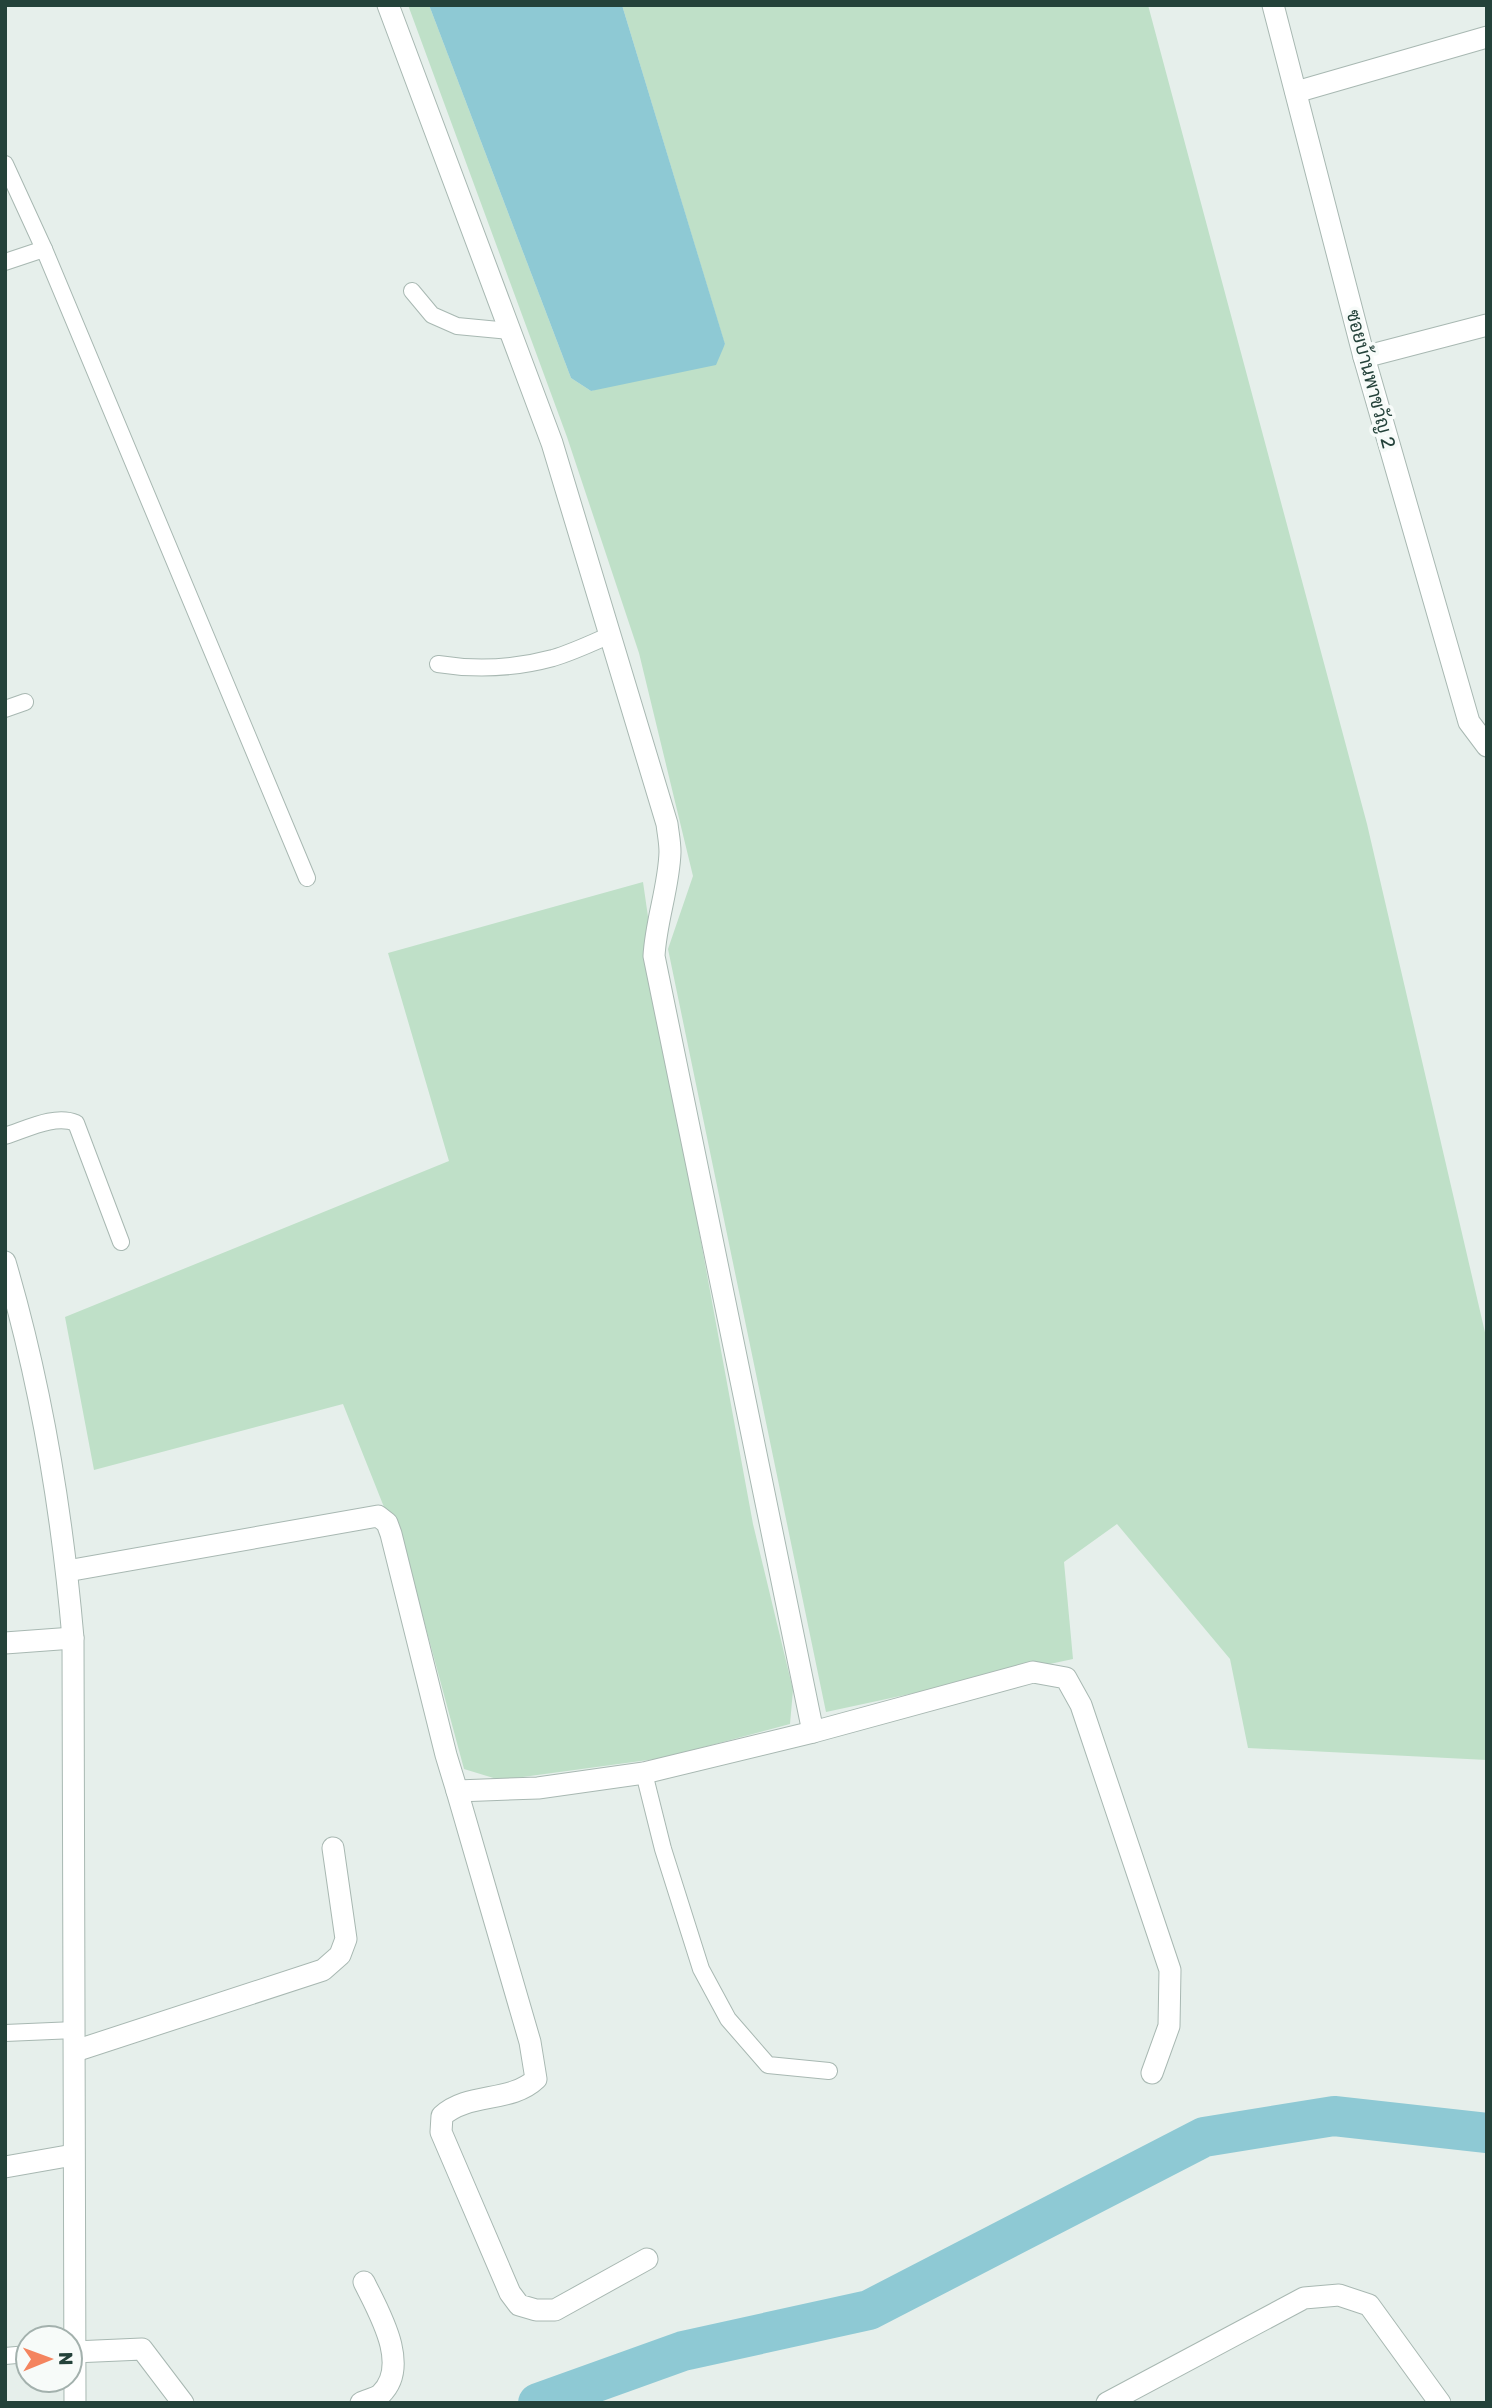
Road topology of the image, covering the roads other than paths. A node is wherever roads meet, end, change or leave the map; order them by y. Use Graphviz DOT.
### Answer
graph roads {
  1 [pos="388,5"];
  2 [pos="1273,5"];
  3 [pos="1487,37"];
  4 [pos="1296,92"];
  5 [pos="5,164"];
  6 [pos="44,249"];
  7 [pos="5,262"];
  8 [pos="412,290"];
  9 [pos="1487,325"];
  10 [pos="510,331"];
  11 [pos="1364,357"];
  12 [pos="610,635"];
  13 [pos="438,663"];
  14 [pos="25,702"];
  15 [pos="5,709"];
  16 [pos="1487,746"];
  17 [pos="307,878"];
  18 [pos="5,1136"];
  19 [pos="121,1242"];
  20 [pos="5,1262"];
  21 [pos="67,1571"];
  22 [pos="73,1637"];
  23 [pos="5,1643"];
  24 [pos="813,1732"];
  25 [pos="644,1773"];
  26 [pos="457,1791"];
  27 [pos="333,1848"];
  28 [pos="5,2033"];
  29 [pos="75,2041"];
  30 [pos="829,2071"];
  31 [pos="1152,2073"];
  32 [pos="73,2155"];
  33 [pos="5,2167"];
  34 [pos="647,2259"];
  35 [pos="364,2282"];
  36 [pos="72,2324"];
  37 [pos="84,2351"];
  38 [pos="183,2403"];
  39 [pos="361,2403"];
  40 [pos="1107,2403"];
  41 [pos="1440,2403"];
  1 -- 10 [label="street"];
  2 -- 4 [label="street, ซอยบ้านพาขวัญ 2"];
  3 -- 4 [label="street"];
  4 -- 11 [label="street, ซอยบ้านพาขวัญ 2"];
  5 -- 6 [label="lane"];
  6 -- 7 [label="lane"];
  6 -- 17 [label="lane"];
  8 -- 10 [label="lane"];
  9 -- 11 [label="street"];
  10 -- 12 [label="street"];
  11 -- 16 [label="street, ซอยบ้านพาขวัญ 2"];
  12 -- 13 [label="lane"];
  12 -- 24 [label="street"];
  14 -- 15 [label="lane"];
  18 -- 19 [label="lane"];
  20 -- 21 [label="street"];
  21 -- 22 [label="street"];
  21 -- 26 [label="street"];
  22 -- 23 [label="street"];
  22 -- 29 [label="street"];
  24 -- 25 [label="street"];
  24 -- 31 [label="street"];
  25 -- 26 [label="street"];
  25 -- 30 [label="lane"];
  26 -- 34 [label="street"];
  27 -- 29 [label="street"];
  28 -- 29 [label="lane"];
  29 -- 32 [label="street"];
  32 -- 33 [label="street"];
  32 -- 36 [label="street"];
  35 -- 39 [label="street"];
  37 -- 38 [label="street"];
  40 -- 41 [label="street"];
}
